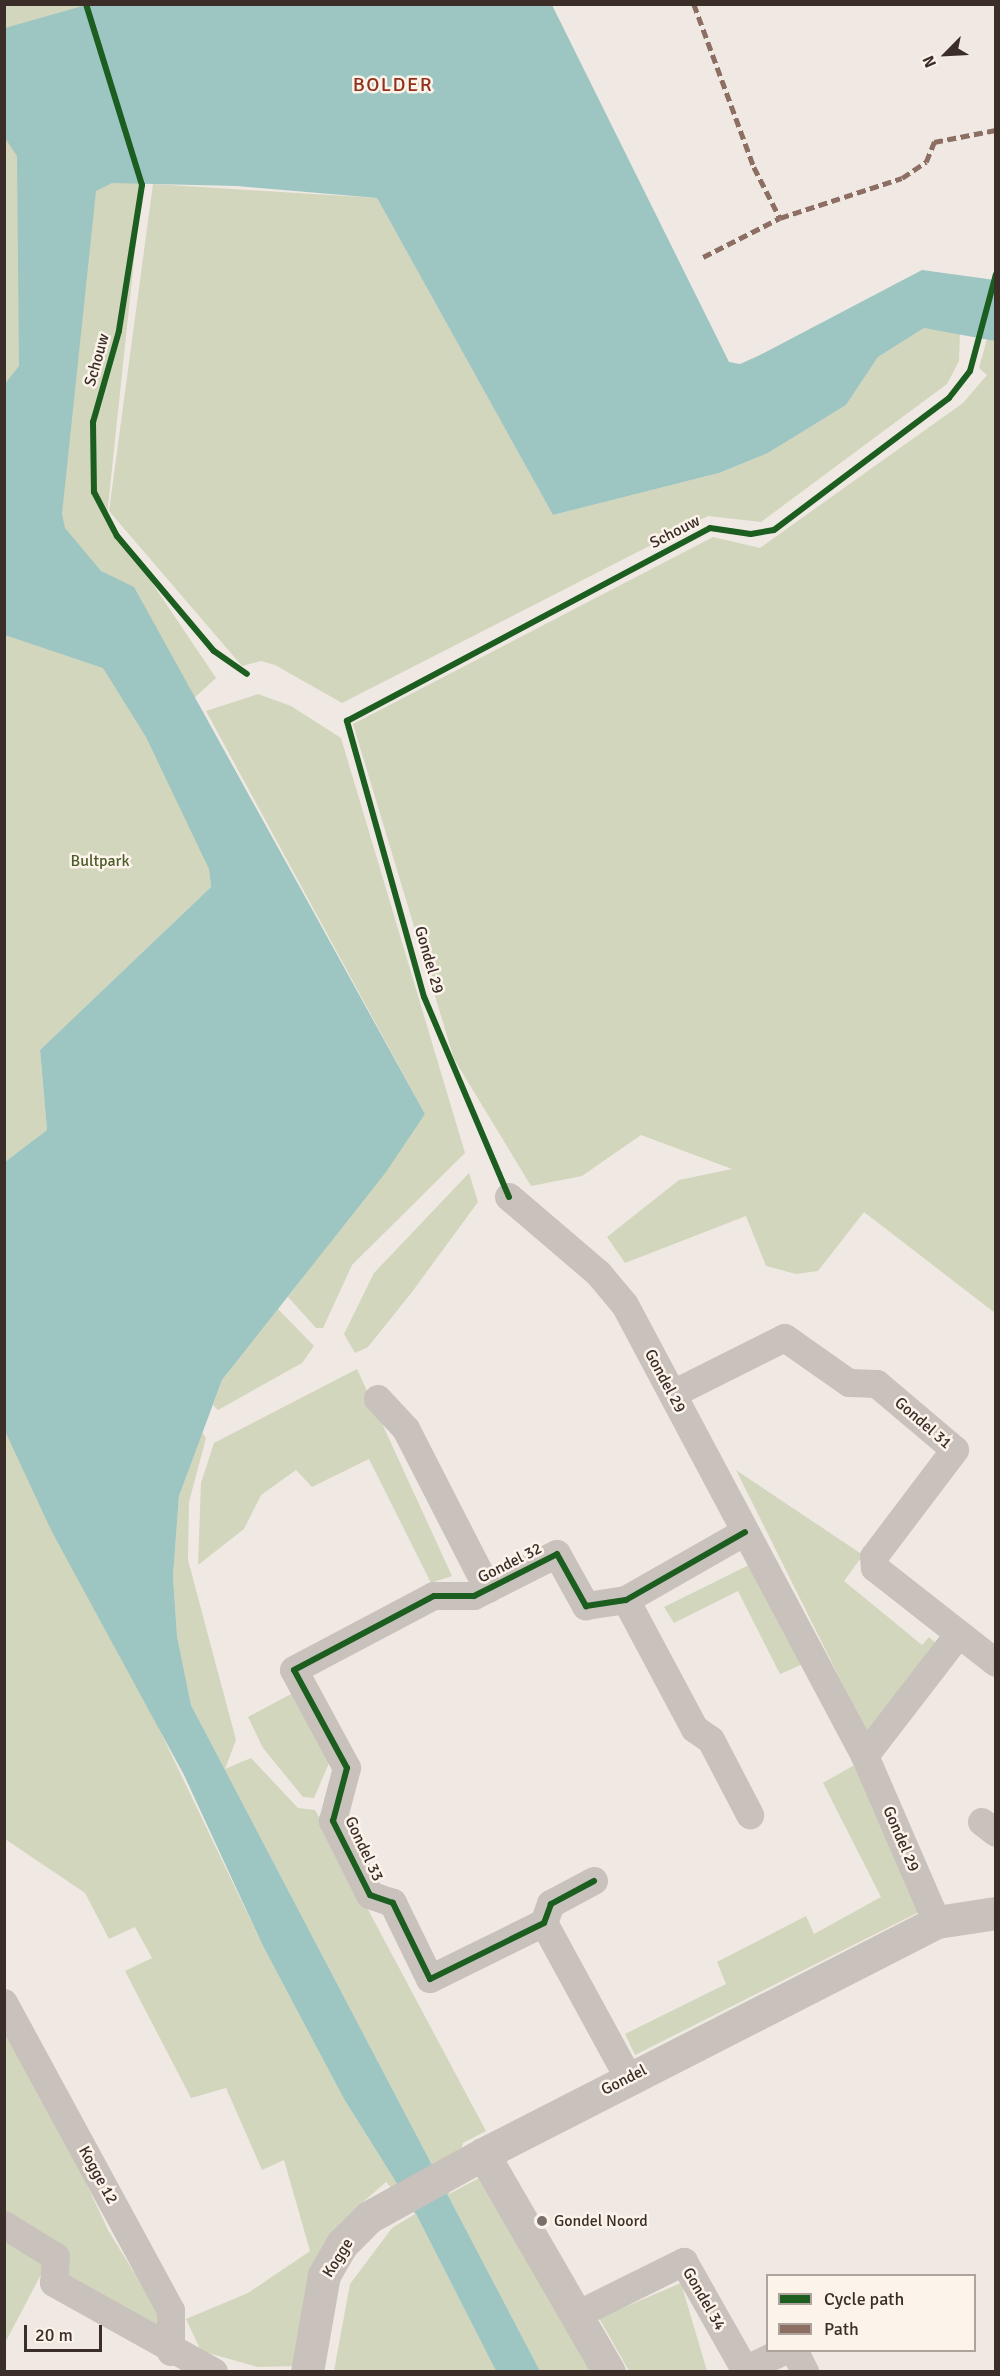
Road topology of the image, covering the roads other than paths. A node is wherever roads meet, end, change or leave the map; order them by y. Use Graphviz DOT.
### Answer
graph roads {
  1 [pos="508,1197"];
  2 [pos="673,1394"];
  3 [pos="378,1399"];
  4 [pos="746,1533"];
  5 [pos="488,1589"];
  6 [pos="626,1600"];
  7 [pos="959,1634"];
  8 [pos="996,1662"];
  9 [pos="294,1670"];
  10 [pos="865,1756"];
  11 [pos="750,1815"];
  12 [pos="594,1881"];
  13 [pos="996,1913"];
  14 [pos="937,1922"];
  15 [pos="544,1923"];
  16 [pos="4,2003"];
  17 [pos="628,2077"];
  18 [pos="472,2160"];
  19 [pos="4,2225"];
  20 [pos="575,2316"];
  21 [pos="171,2352"];
  22 [pos="782,2352"];
  23 [pos="795,2352"];
  24 [pos="214,2372"];
  25 [pos="307,2372"];
  26 [pos="609,2372"];
  27 [pos="805,2372"];
  1 -- 2 [label="street, Gondel 29"];
  2 -- 4 [label="street, Gondel 29"];
  2 -- 7 [label="street, Gondel 31"];
  3 -- 5 [label="street, Gondel 32"];
  4 -- 6 [label="street, Gondel 32"];
  4 -- 10 [label="street, Gondel 29"];
  5 -- 6 [label="street, Gondel 32"];
  5 -- 9 [label="street, Gondel 32"];
  6 -- 11 [label="street"];
  7 -- 8 [label="street"];
  7 -- 10 [label="street"];
  9 -- 15 [label="street, Gondel 33"];
  10 -- 14 [label="street, Gondel 29"];
  12 -- 15 [label="street"];
  13 -- 14 [label="street, Gondel"];
  14 -- 17 [label="street, Gondel"];
  15 -- 17 [label="street"];
  16 -- 21 [label="street, Kogge 12"];
  17 -- 18 [label="street, Gondel"];
  18 -- 20 [label="street"];
  18 -- 25 [label="street, Kogge"];
  19 -- 21 [label="street"];
  20 -- 22 [label="street, Gondel 34"];
  20 -- 26 [label="street"];
  21 -- 24 [label="street"];
  23 -- 27 [label="street"];
}
